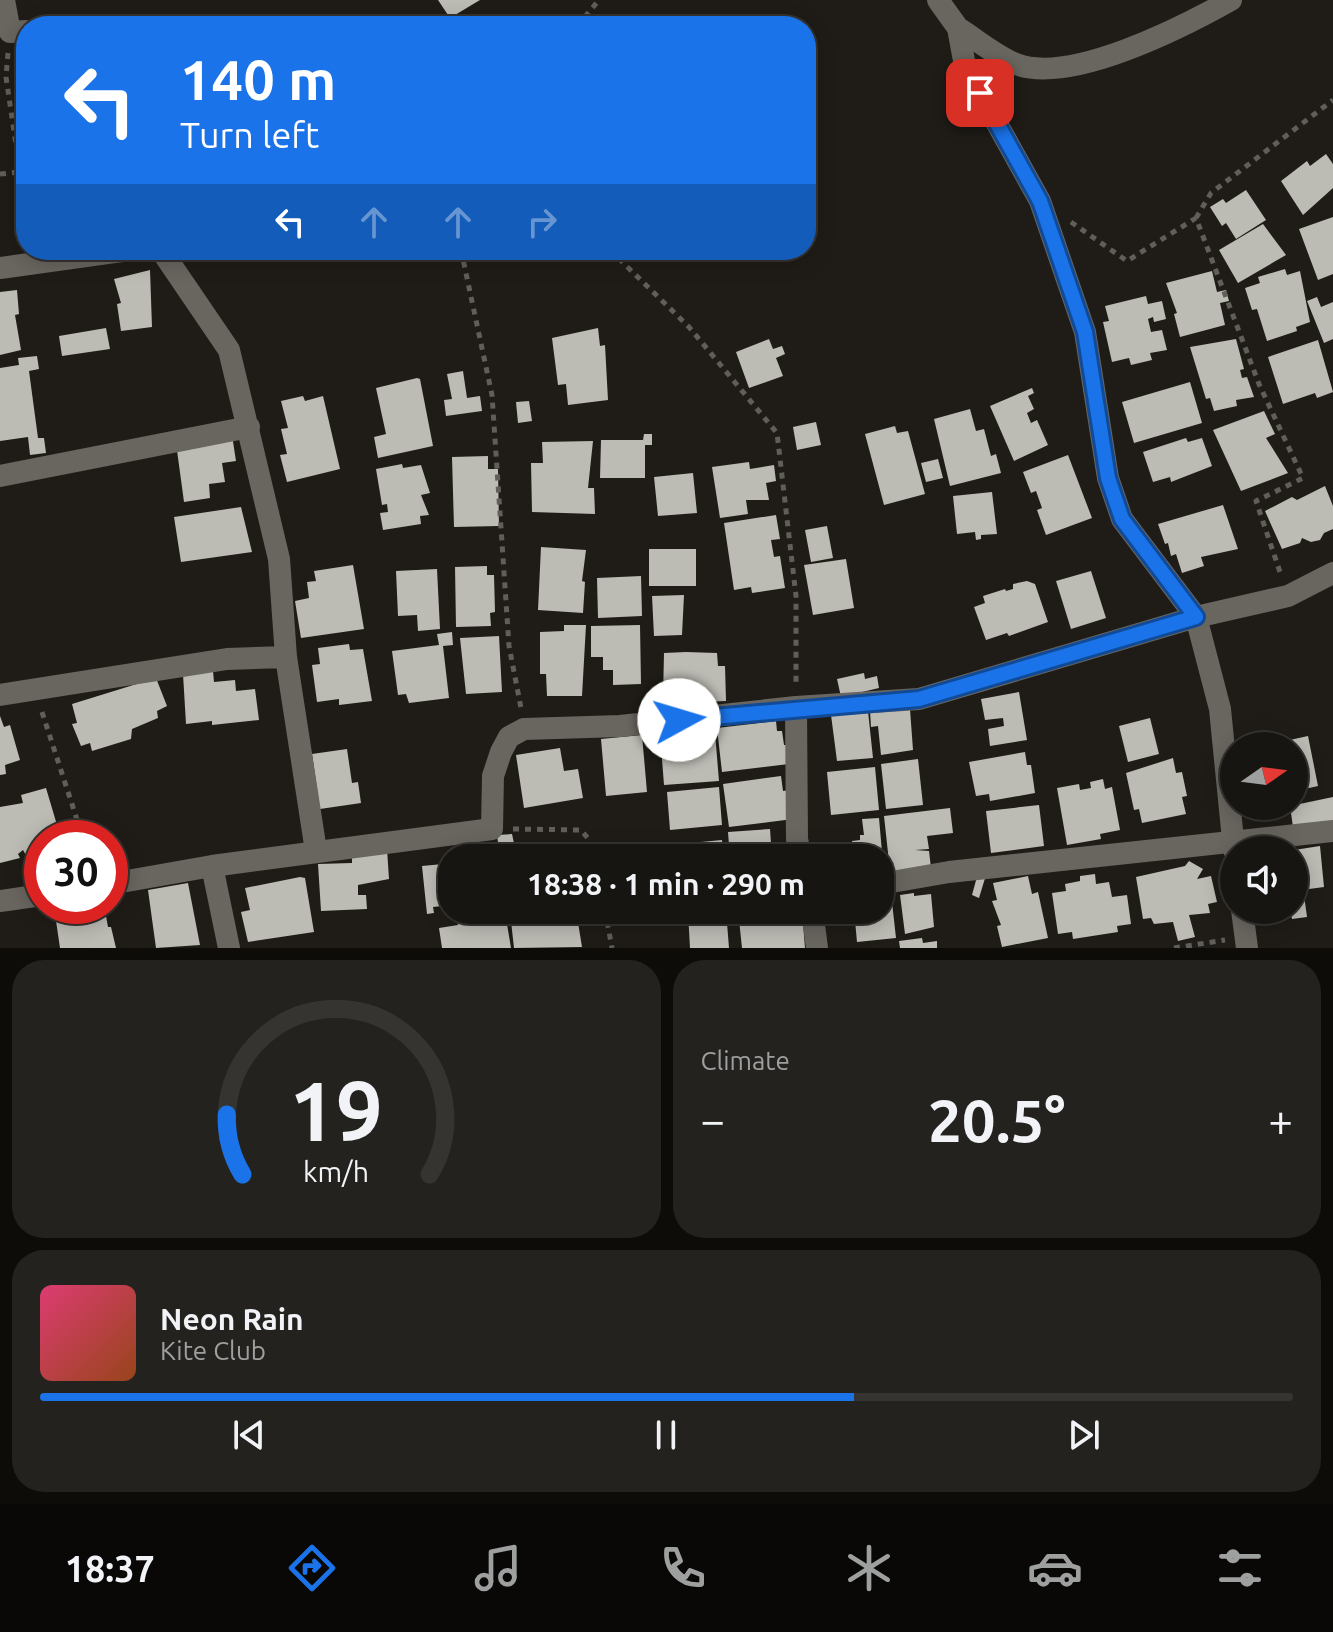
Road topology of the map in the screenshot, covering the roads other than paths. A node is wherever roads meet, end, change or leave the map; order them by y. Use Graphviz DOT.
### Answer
graph roads {
  1 [pos="4,0"];
  2 [pos="938,0"];
  3 [pos="1231,0"];
  4 [pos="16,27"];
  5 [pos="958,28"];
  6 [pos="57,260"];
  7 [pos="168,260"];
  8 [pos="0,268"];
  9 [pos="249,427"];
  10 [pos="0,476"];
  11 [pos="1333,573"];
  12 [pos="1196,617"];
  13 [pos="286,657"];
  14 [pos="0,695"];
  15 [pos="796,707"];
  16 [pos="1333,831"];
  17 [pos="1233,836"];
  18 [pos="1302,836"];
  19 [pos="798,844"];
  20 [pos="1220,848"];
  21 [pos="316,851"];
  22 [pos="212,866"];
  23 [pos="128,881"];
  24 [pos="894,882"];
  25 [pos="24,898"];
  26 [pos="0,901"];
  27 [pos="814,924"];
  28 [pos="229,948"];
  29 [pos="817,948"];
  1 -- 4 [label="street"];
  2 -- 5 [label="street"];
  3 -- 5 [label="street"];
  5 -- 12 [label="street"];
  6 -- 8 [label="street"];
  7 -- 9 [label="street"];
  9 -- 10 [label="street"];
  9 -- 13 [label="street"];
  11 -- 12 [label="street"];
  12 -- 15 [label="street"];
  12 -- 17 [label="street"];
  13 -- 14 [label="street"];
  13 -- 21 [label="street"];
  15 -- 19 [label="street"];
  15 -- 21 [label="street"];
  16 -- 18 [label="street"];
  20 -- 24 [label="street"];
  21 -- 22 [label="street"];
  22 -- 23 [label="street"];
  22 -- 28 [label="street"];
  25 -- 26 [label="street"];
  27 -- 29 [label="street"];
}
